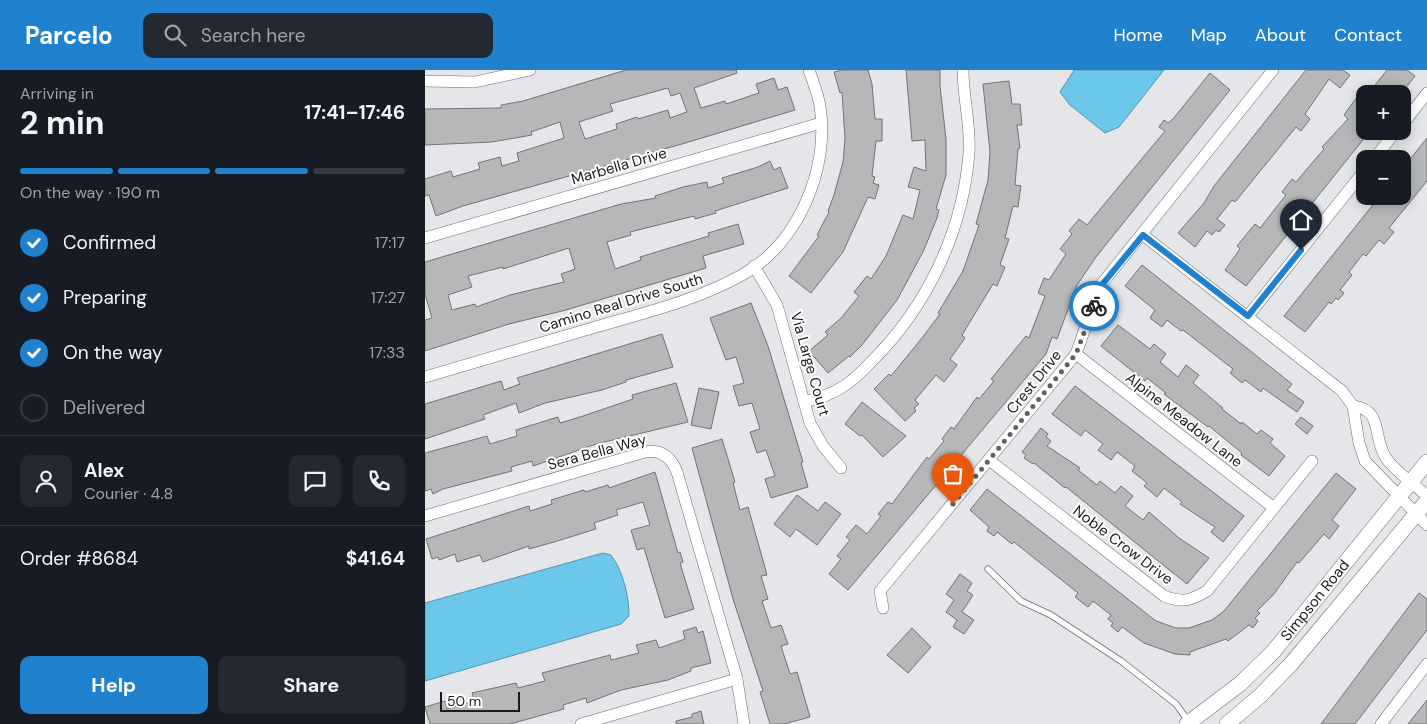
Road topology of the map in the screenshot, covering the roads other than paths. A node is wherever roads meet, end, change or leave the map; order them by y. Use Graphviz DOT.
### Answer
graph roads {
  1 [pos="530,70"];
  2 [pos="809,70"];
  3 [pos="963,70"];
  4 [pos="1273,70"];
  5 [pos="425,81"];
  6 [pos="1427,93"];
  7 [pos="1411,114"];
  8 [pos="821,123"];
  9 [pos="1389,140"];
  10 [pos="1381,150"];
  11 [pos="1356,181"];
  12 [pos="1143,235"];
  13 [pos="425,238"];
  14 [pos="754,266"];
  15 [pos="1248,316"];
  16 [pos="1076,354"];
  17 [pos="425,377"];
  18 [pos="804,402"];
  19 [pos="1353,406"];
  20 [pos="989,460"];
  21 [pos="1312,461"];
  22 [pos="1427,462"];
  23 [pos="841,468"];
  24 [pos="1412,481"];
  25 [pos="1427,496"];
  26 [pos="1399,498"];
  27 [pos="1427,501"];
  28 [pos="1274,508"];
  29 [pos="1415,514"];
  30 [pos="425,516"];
  31 [pos="1427,525"];
  32 [pos="988,569"];
  33 [pos="883,608"];
  34 [pos="1427,664"];
  35 [pos="737,679"];
  36 [pos="581,724"];
  37 [pos="744,724"];
  38 [pos="1189,724"];
  39 [pos="1227,724"];
  40 [pos="1381,724"];
  1 -- 5 [label="street"];
  2 -- 8 [label="street, Camino Real Drive South"];
  3 -- 18 [label="street"];
  4 -- 12 [label="street, Crest Drive"];
  6 -- 7 [label="street"];
  8 -- 13 [label="street, Marbella Drive"];
  8 -- 14 [label="street, Camino Real Drive South"];
  9 -- 10 [label="street"];
  11 -- 15 [label="street"];
  12 -- 15 [label="street"];
  12 -- 16 [label="street, Crest Drive"];
  14 -- 17 [label="street, Camino Real Drive South"];
  14 -- 18 [label="street, Via Large Court"];
  15 -- 19 [label="street"];
  16 -- 20 [label="street, Crest Drive"];
  16 -- 28 [label="street, Alpine Meadow Lane"];
  18 -- 23 [label="street, Via Large Court"];
  19 -- 24 [label="street"];
  19 -- 26 [label="street"];
  20 -- 28 [label="street, Noble Crow Drive"];
  20 -- 33 [label="street, Crest Drive"];
  21 -- 28 [label="street, Noble Crow Drive"];
  22 -- 24 [label="main road, Simpson Road"];
  24 -- 25 [label="street"];
  24 -- 26 [label="main road, Simpson Road"];
  26 -- 29 [label="street"];
  26 -- 38 [label="main road, Simpson Road"];
  27 -- 29 [label="main road, Simpson Road"];
  29 -- 31 [label="street"];
  29 -- 39 [label="main road, Simpson Road"];
  30 -- 35 [label="street, Sera Bella Way"];
  32 -- 38 [label="lane"];
  34 -- 40 [label="street"];
  35 -- 36 [label="street"];
  35 -- 37 [label="street, Sera Bella Way"];
}
